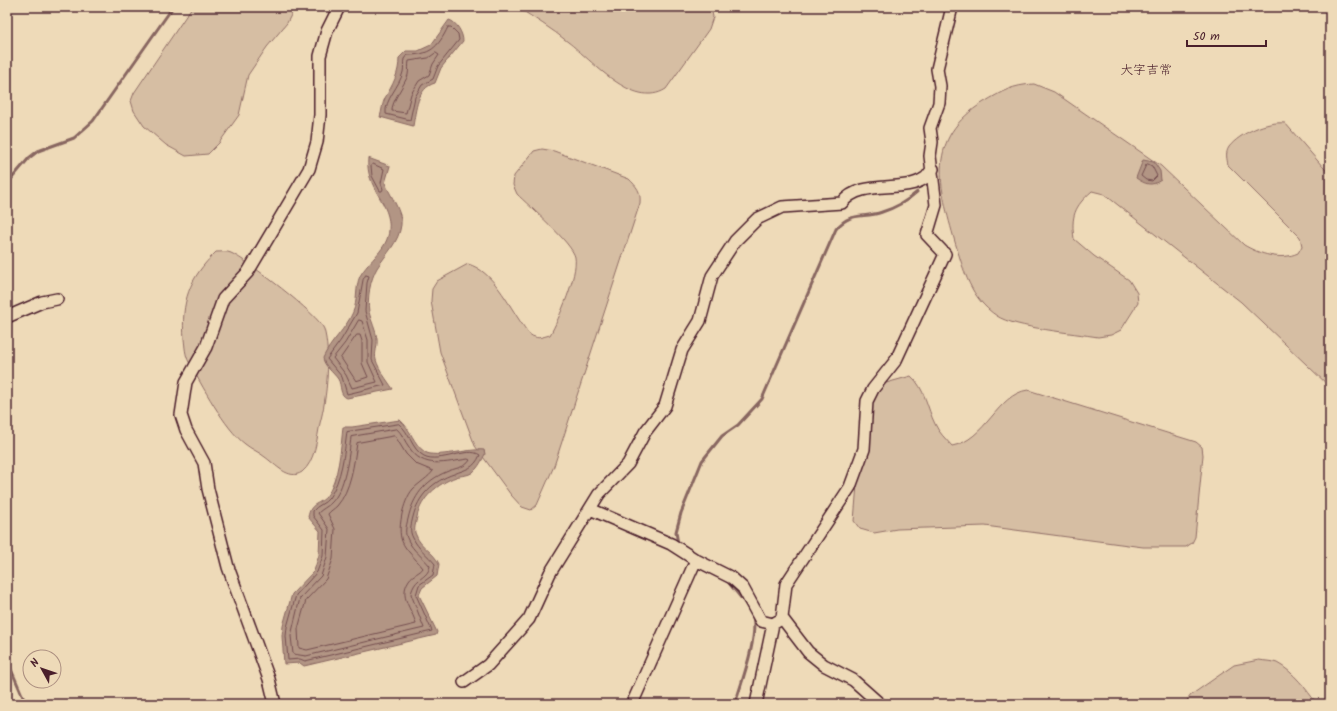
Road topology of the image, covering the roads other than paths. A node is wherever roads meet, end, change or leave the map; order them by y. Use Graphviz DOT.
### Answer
graph roads {
  1 [pos="339,7"];
  2 [pos="952,7"];
  3 [pos="933,168"];
  4 [pos="56,300"];
  5 [pos="7,317"];
  6 [pos="590,509"];
  7 [pos="696,560"];
  8 [pos="778,621"];
  9 [pos="464,682"];
  10 [pos="275,704"];
  11 [pos="632,704"];
  12 [pos="756,704"];
  13 [pos="880,704"];
  1 -- 10 [label="street"];
  2 -- 3 [label="street"];
  3 -- 6 [label="street"];
  3 -- 8 [label="street"];
  4 -- 5 [label="street"];
  6 -- 7 [label="street"];
  6 -- 9 [label="street"];
  7 -- 8 [label="street"];
  7 -- 11 [label="street"];
  8 -- 12 [label="street"];
  8 -- 13 [label="street"];
}
